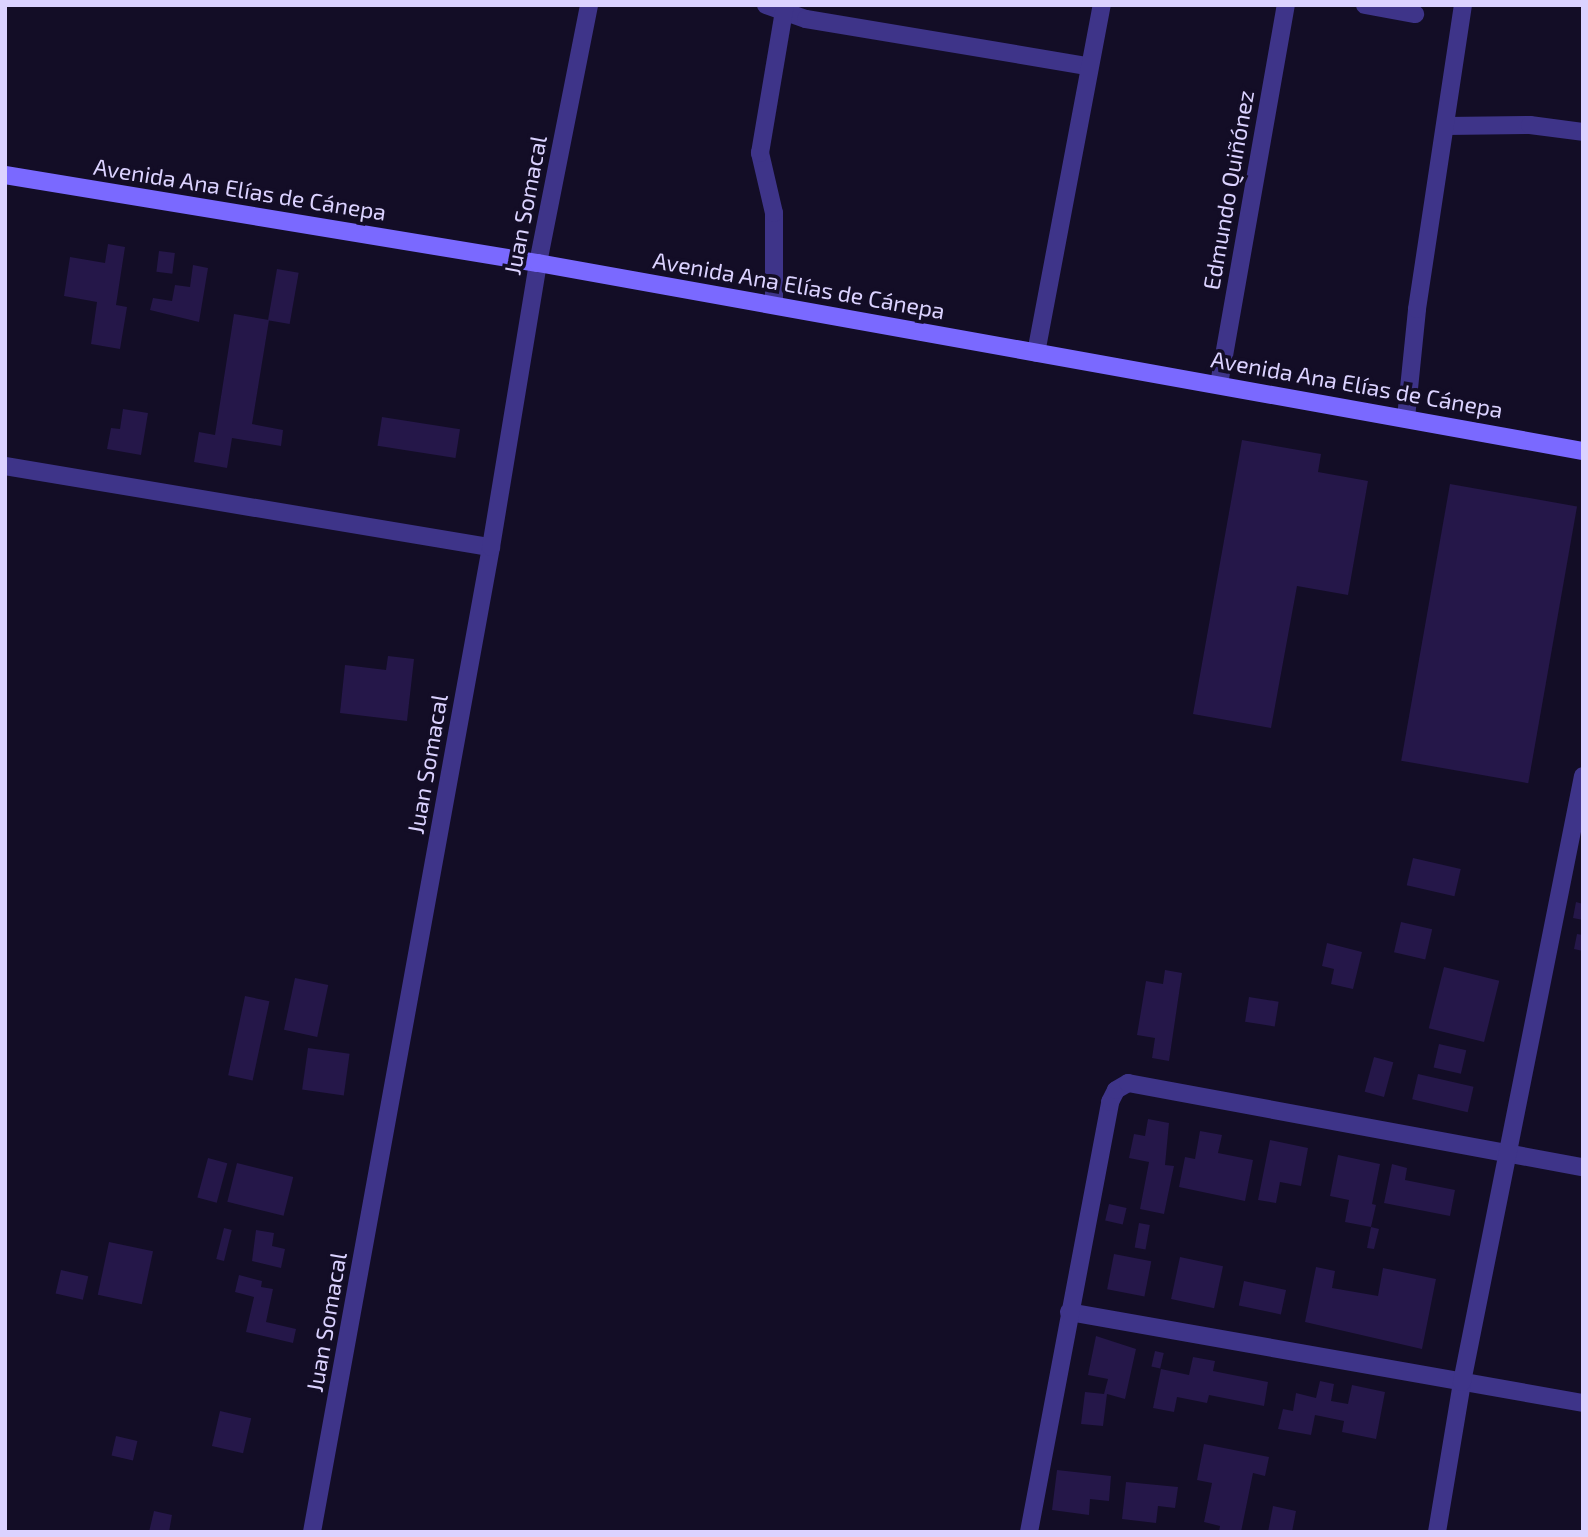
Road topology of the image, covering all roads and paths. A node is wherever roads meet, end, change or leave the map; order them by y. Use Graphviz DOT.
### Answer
graph roads {
  1 [pos="589,5"];
  2 [pos="766,5"];
  3 [pos="1101,5"];
  4 [pos="1286,5"];
  5 [pos="1366,5"];
  6 [pos="1463,5"];
  7 [pos="785,7"];
  8 [pos="1415,14"];
  9 [pos="1087,66"];
  10 [pos="1446,126"];
  11 [pos="1583,132"];
  12 [pos="5,175"];
  13 [pos="538,263"];
  14 [pos="774,305"];
  15 [pos="1036,353"];
  16 [pos="1219,384"];
  17 [pos="1406,418"];
  18 [pos="1583,451"];
  19 [pos="5,466"];
  20 [pos="491,547"];
  21 [pos="1583,776"];
  22 [pos="1579,823"];
  23 [pos="1509,1154"];
  24 [pos="1583,1167"];
  25 [pos="1069,1312"];
  26 [pos="1462,1382"];
  27 [pos="1583,1403"];
  28 [pos="312,1532"];
  29 [pos="1029,1532"];
  30 [pos="1437,1532"];
  1 -- 13 [label="street, Juan Somacal"];
  2 -- 7 [label="street"];
  3 -- 9 [label="street"];
  4 -- 16 [label="street, Edmundo Quiñónez"];
  5 -- 8 [label="street"];
  6 -- 10 [label="street"];
  7 -- 9 [label="street"];
  7 -- 14 [label="street"];
  9 -- 15 [label="street"];
  10 -- 11 [label="street"];
  10 -- 17 [label="street"];
  12 -- 13 [label="main road, Avenida Ana Elías de Cánepa"];
  13 -- 14 [label="main road, Avenida Ana Elías de Cánepa"];
  13 -- 20 [label="street, Juan Somacal"];
  14 -- 15 [label="main road, Avenida Ana Elías de Cánepa"];
  15 -- 16 [label="main road, Avenida Ana Elías de Cánepa"];
  16 -- 17 [label="main road, Avenida Ana Elías de Cánepa"];
  17 -- 18 [label="main road, Avenida Ana Elías de Cánepa"];
  19 -- 20 [label="street"];
  20 -- 28 [label="street, Juan Somacal"];
  21 -- 22 [label="street"];
  22 -- 23 [label="street"];
  23 -- 24 [label="street"];
  23 -- 25 [label="street"];
  23 -- 26 [label="street"];
  25 -- 26 [label="street"];
  25 -- 29 [label="street"];
  26 -- 27 [label="street"];
  26 -- 30 [label="street"];
}
